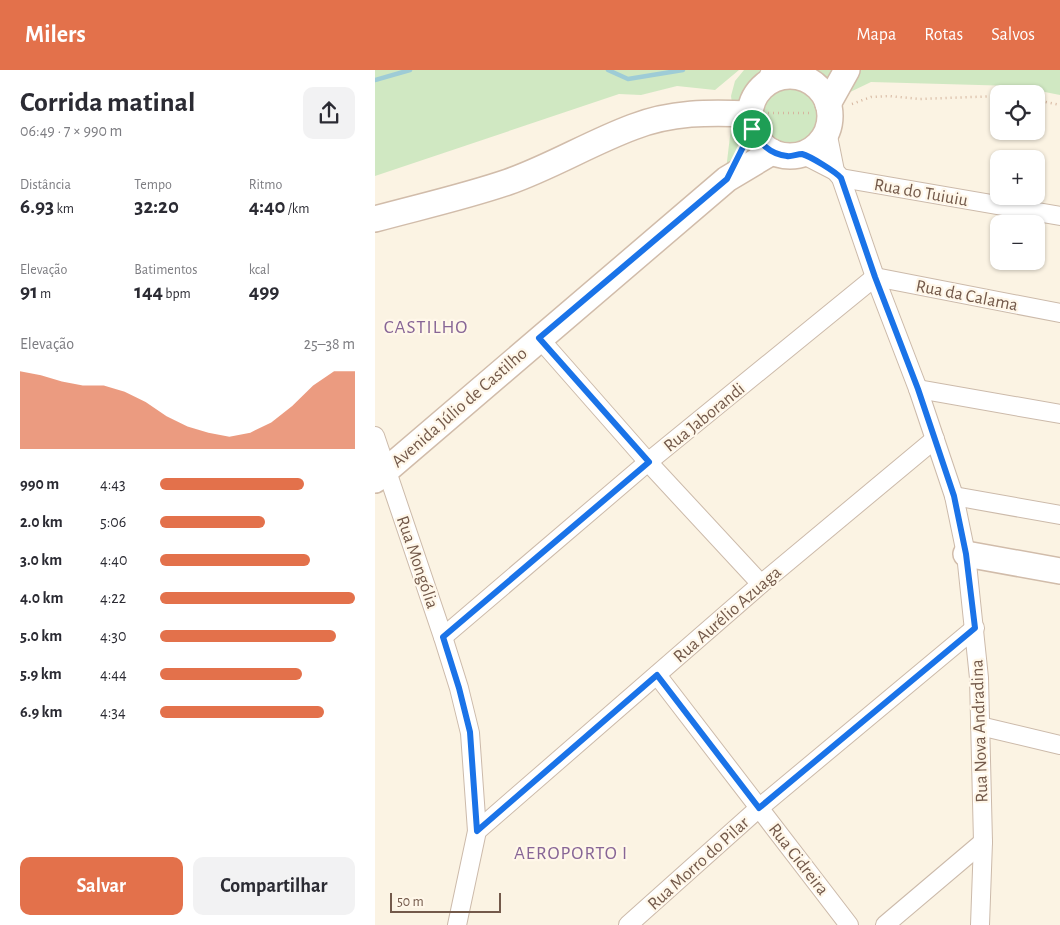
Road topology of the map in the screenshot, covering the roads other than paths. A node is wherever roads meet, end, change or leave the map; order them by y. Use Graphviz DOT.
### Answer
graph roads {
  1 [pos="837,70"];
  2 [pos="847,70"];
  3 [pos="786,76"];
  4 [pos="829,118"];
  5 [pos="751,121"];
  6 [pos="772,152"];
  7 [pos="802,154"];
  8 [pos="838,175"];
  9 [pos="727,179"];
  10 [pos="1060,216"];
  11 [pos="375,219"];
  12 [pos="875,277"];
  13 [pos="1060,313"];
  14 [pos="539,338"];
  15 [pos="918,389"];
  16 [pos="1060,414"];
  17 [pos="375,436"];
  18 [pos="935,439"];
  19 [pos="649,462"];
  20 [pos="381,475"];
  21 [pos="954,496"];
  22 [pos="1060,515"];
  23 [pos="966,554"];
  24 [pos="1060,572"];
  25 [pos="761,584"];
  26 [pos="975,628"];
  27 [pos="443,637"];
  28 [pos="657,675"];
  29 [pos="980,726"];
  30 [pos="1060,745"];
  31 [pos="759,808"];
  32 [pos="477,831"];
  33 [pos="983,842"];
  34 [pos="457,925"];
  35 [pos="628,925"];
  36 [pos="849,925"];
  37 [pos="885,925"];
  38 [pos="980,925"];
  1 -- 3 [label="main road"];
  2 -- 4 [label="main road"];
  3 -- 4 [label="main road"];
  3 -- 5 [label="main road"];
  4 -- 7 [label="main road"];
  4 -- 8 [label="street, Rua Nova Andradina"];
  5 -- 6 [label="main road"];
  5 -- 9 [label="main road"];
  5 -- 11 [label="main road"];
  6 -- 7 [label="main road"];
  6 -- 9 [label="main road"];
  7 -- 8 [label="street"];
  8 -- 10 [label="street, Rua do Tuiuiu"];
  8 -- 12 [label="street, Rua Nova Andradina"];
  9 -- 14 [label="main road, Avenida Júlio de Castilho"];
  12 -- 13 [label="street, Rua da Calama"];
  12 -- 15 [label="street, Rua Nova Andradina"];
  12 -- 19 [label="street, Rua Jaborandi"];
  14 -- 19 [label="street"];
  14 -- 20 [label="main road, Avenida Júlio de Castilho"];
  15 -- 16 [label="street"];
  15 -- 18 [label="street, Rua Nova Andradina"];
  17 -- 20 [label="street, Rua Mongólia"];
  18 -- 21 [label="street, Rua Nova Andradina"];
  18 -- 25 [label="street, Rua Aurélio Azuaga"];
  19 -- 25 [label="street"];
  19 -- 27 [label="street, Rua Jaborandi"];
  20 -- 27 [label="street, Rua Mongólia"];
  21 -- 22 [label="street"];
  21 -- 23 [label="street, Rua Nova Andradina"];
  23 -- 24 [label="main road"];
  23 -- 26 [label="street, Rua Nova Andradina"];
  25 -- 28 [label="street, Rua Aurélio Azuaga"];
  26 -- 29 [label="street, Rua Nova Andradina"];
  26 -- 31 [label="street, Rua Morro do Pilar"];
  27 -- 32 [label="street, Rua Mongólia"];
  28 -- 31 [label="street, Rua Cidreira"];
  28 -- 32 [label="street, Rua Aurélio Azuaga"];
  29 -- 30 [label="street"];
  29 -- 33 [label="street, Rua Nova Andradina"];
  31 -- 35 [label="street, Rua Morro do Pilar"];
  31 -- 36 [label="street, Rua Cidreira"];
  32 -- 34 [label="street, Rua Mongólia"];
  33 -- 37 [label="street"];
  33 -- 38 [label="street, Rua Nova Andradina"];
}
